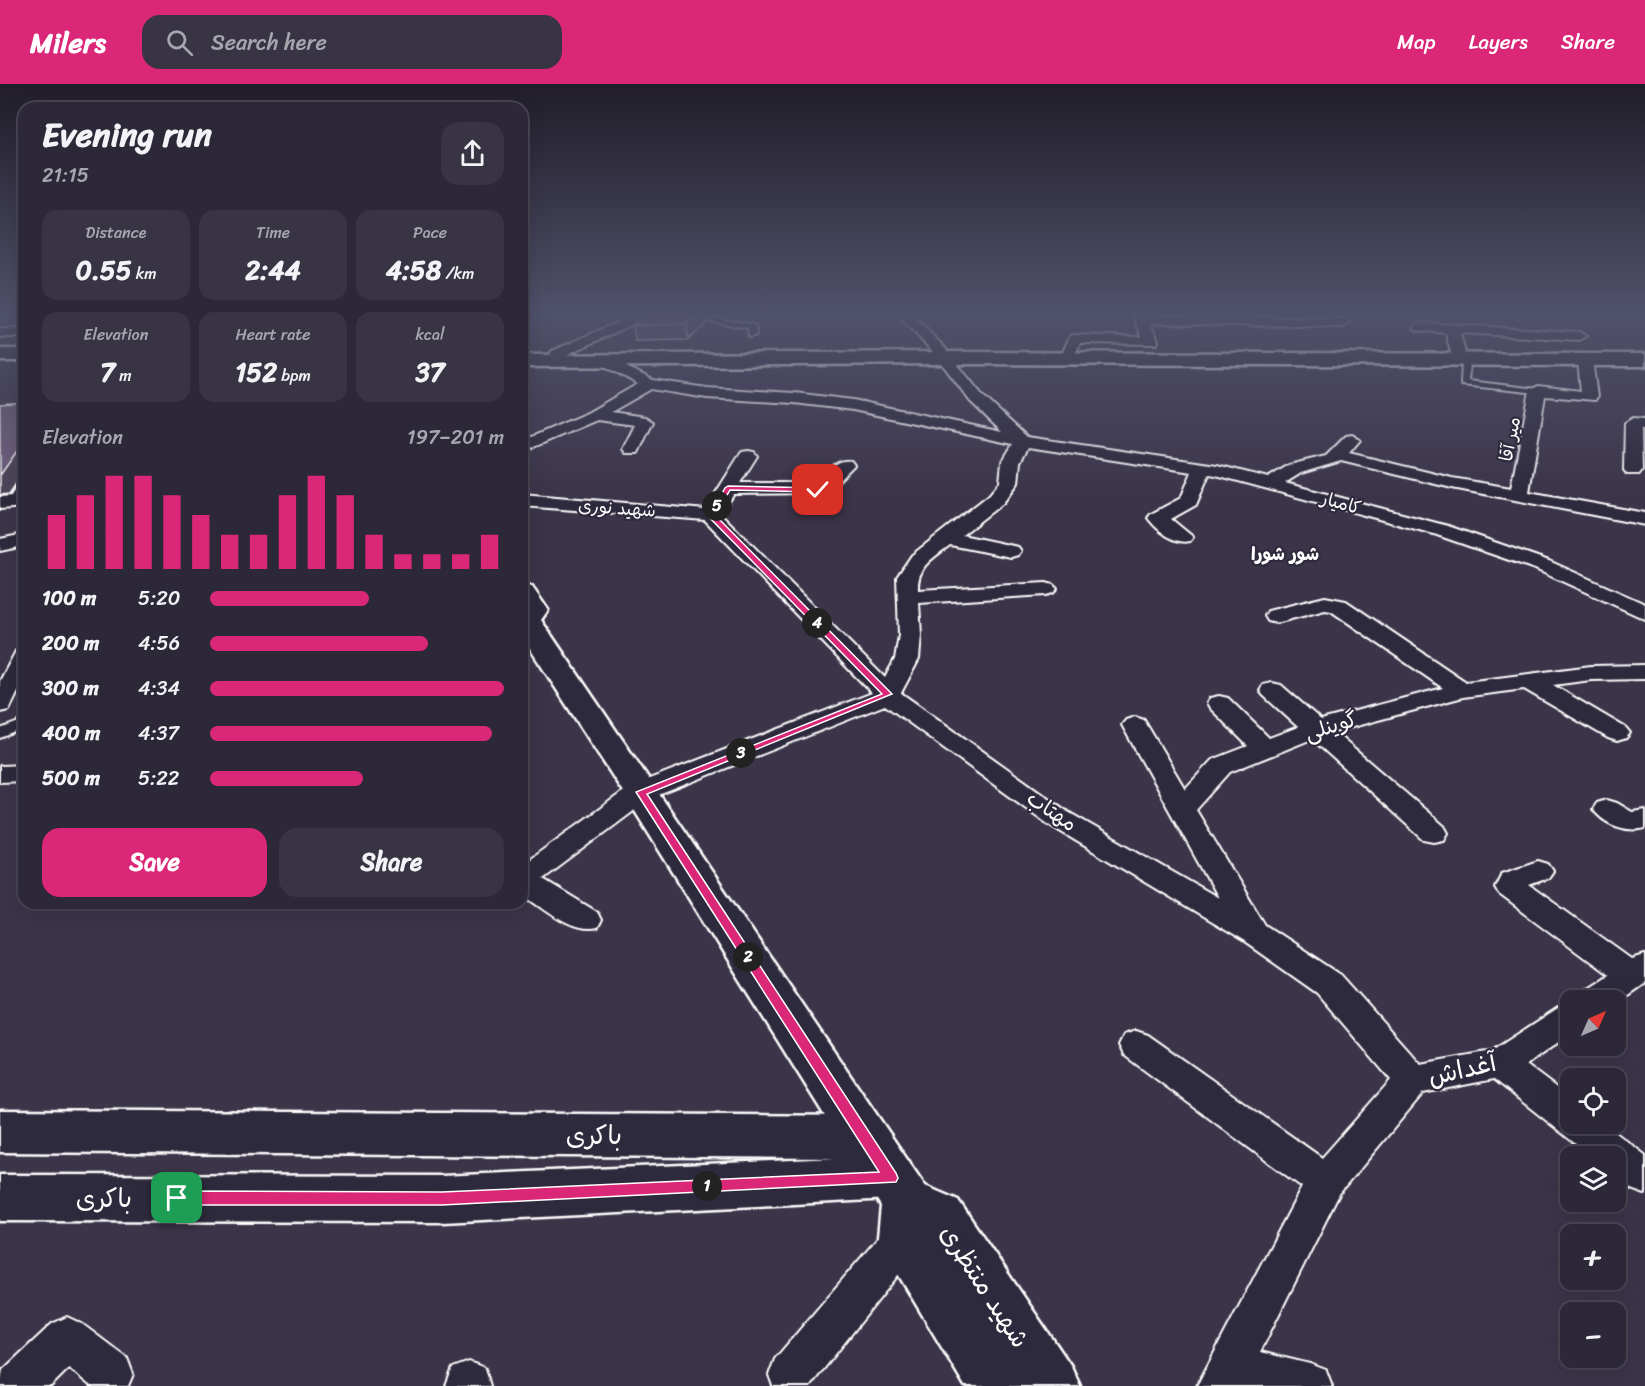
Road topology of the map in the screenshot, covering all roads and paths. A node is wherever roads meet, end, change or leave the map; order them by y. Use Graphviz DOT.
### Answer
graph roads {
  1 [pos="628,373"];
  2 [pos="957,373"];
  3 [pos="1463,373"];
  4 [pos="1586,373"];
  5 [pos="649,384"];
  6 [pos="1538,391"];
  7 [pos="595,415"];
  8 [pos="1645,424"];
  9 [pos="1352,440"];
  10 [pos="1023,441"];
  11 [pos="528,444"];
  12 [pos="632,448"];
  13 [pos="1337,455"];
  14 [pos="748,456"];
  15 [pos="845,465"];
  16 [pos="1202,468"];
  17 [pos="1633,470"];
  18 [pos="1271,484"];
  19 [pos="728,488"];
  20 [pos="1519,495"];
  21 [pos="528,500"];
  22 [pos="711,515"];
  23 [pos="1645,519"];
  24 [pos="1183,537"];
  25 [pos="945,538"];
  26 [pos="18,541"];
  27 [pos="0,545"];
  28 [pos="1011,551"];
  29 [pos="1046,589"];
  30 [pos="907,596"];
  31 [pos="1645,612"];
  32 [pos="1276,616"];
  33 [pos="528,619"];
  34 [pos="15,660"];
  35 [pos="1645,672"];
  36 [pos="1528,681"];
  37 [pos="1272,690"];
  38 [pos="1462,690"];
  39 [pos="888,694"];
  40 [pos="1219,703"];
  41 [pos="0,705"];
  42 [pos="1135,725"];
  43 [pos="18,726"];
  44 [pos="1315,729"];
  45 [pos="1617,733"];
  46 [pos="0,734"];
  47 [pos="1265,748"];
  48 [pos="18,773"];
  49 [pos="0,774"];
  50 [pos="641,792"];
  51 [pos="1182,809"];
  52 [pos="1607,809"];
  53 [pos="1645,819"];
  54 [pos="1434,833"];
  55 [pos="1538,871"];
  56 [pos="528,876"];
  57 [pos="528,884"];
  58 [pos="586,920"];
  59 [pos="1254,933"];
  60 [pos="1639,971"];
  61 [pos="1610,990"];
  62 [pos="1560,1024"];
  63 [pos="1136,1045"];
  64 [pos="1500,1064"];
  65 [pos="1412,1080"];
  66 [pos="1560,1111"];
  67 [pos="0,1131"];
  68 [pos="1589,1134"];
  69 [pos="864,1137"];
  70 [pos="1645,1177"];
  71 [pos="1325,1182"];
  72 [pos="0,1198"];
  73 [pos="901,1206"];
  74 [pos="111,1374"];
  75 [pos="791,1375"];
  76 [pos="1225,1377"];
  77 [pos="19,1386"];
  78 [pos="998,1386"];
  79 [pos="1050,1386"];
  80 [pos="1310,1386"];
  1 -- 5 [label="street, کامیار"];
  2 -- 10 [label="street"];
  3 -- 6 [label="lane"];
  4 -- 6 [label="street"];
  5 -- 7 [label="street"];
  5 -- 10 [label="street, کامیار"];
  6 -- 20 [label="street, میر آقا"];
  7 -- 11 [label="street"];
  7 -- 12 [label="street"];
  8 -- 17 [label="street"];
  9 -- 13 [label="street"];
  10 -- 16 [label="street, کامیار"];
  10 -- 25 [label="street"];
  13 -- 18 [label="street"];
  13 -- 20 [label="street"];
  14 -- 19 [label="street"];
  15 -- 19 [label="street"];
  16 -- 18 [label="street, کامیار"];
  16 -- 24 [label="street"];
  18 -- 31 [label="street, کامیار"];
  19 -- 22 [label="street"];
  20 -- 23 [label="street"];
  21 -- 22 [label="street, شهید نوری"];
  22 -- 39 [label="street, مهتاب"];
  25 -- 28 [label="street"];
  25 -- 30 [label="street"];
  26 -- 27 [label="street"];
  29 -- 30 [label="street"];
  30 -- 39 [label="street"];
  32 -- 38 [label="street"];
  33 -- 50 [label="main road, شهید منتظری"];
  34 -- 41 [label="street"];
  35 -- 36 [label="street, گوینلی"];
  36 -- 38 [label="street, گوینلی"];
  36 -- 45 [label="street"];
  37 -- 44 [label="street"];
  38 -- 44 [label="street, گوینلی"];
  39 -- 50 [label="street"];
  39 -- 59 [label="street, مهتاب"];
  40 -- 47 [label="street"];
  42 -- 51 [label="street"];
  43 -- 46 [label="lane"];
  44 -- 47 [label="street, گوینلی"];
  44 -- 54 [label="street"];
  47 -- 51 [label="street, گوینلی"];
  48 -- 49 [label="street"];
  50 -- 56 [label="street"];
  50 -- 69 [label="main road, شهید منتظری"];
  51 -- 59 [label="street"];
  52 -- 53 [label="street"];
  55 -- 60 [label="street"];
  57 -- 58 [label="street"];
  59 -- 65 [label="street, مهتاب"];
  60 -- 61 [label="street"];
  62 -- 64 [label="street, آغداش"];
  63 -- 71 [label="street"];
  64 -- 65 [label="street, آغداش"];
  64 -- 66 [label="street"];
  65 -- 71 [label="street"];
  67 -- 69 [label="main road, باکری"];
  68 -- 70 [label="street"];
  69 -- 73 [label="main road, شهید منتظری"];
  71 -- 76 [label="street"];
  72 -- 73 [label="main road, باکری"];
  73 -- 75 [label="street"];
  73 -- 78 [label="main road, شهید منتظری"];
  73 -- 79 [label="main road, شهید منتظری"];
  74 -- 77 [label="street"];
  76 -- 80 [label="street"];
}
